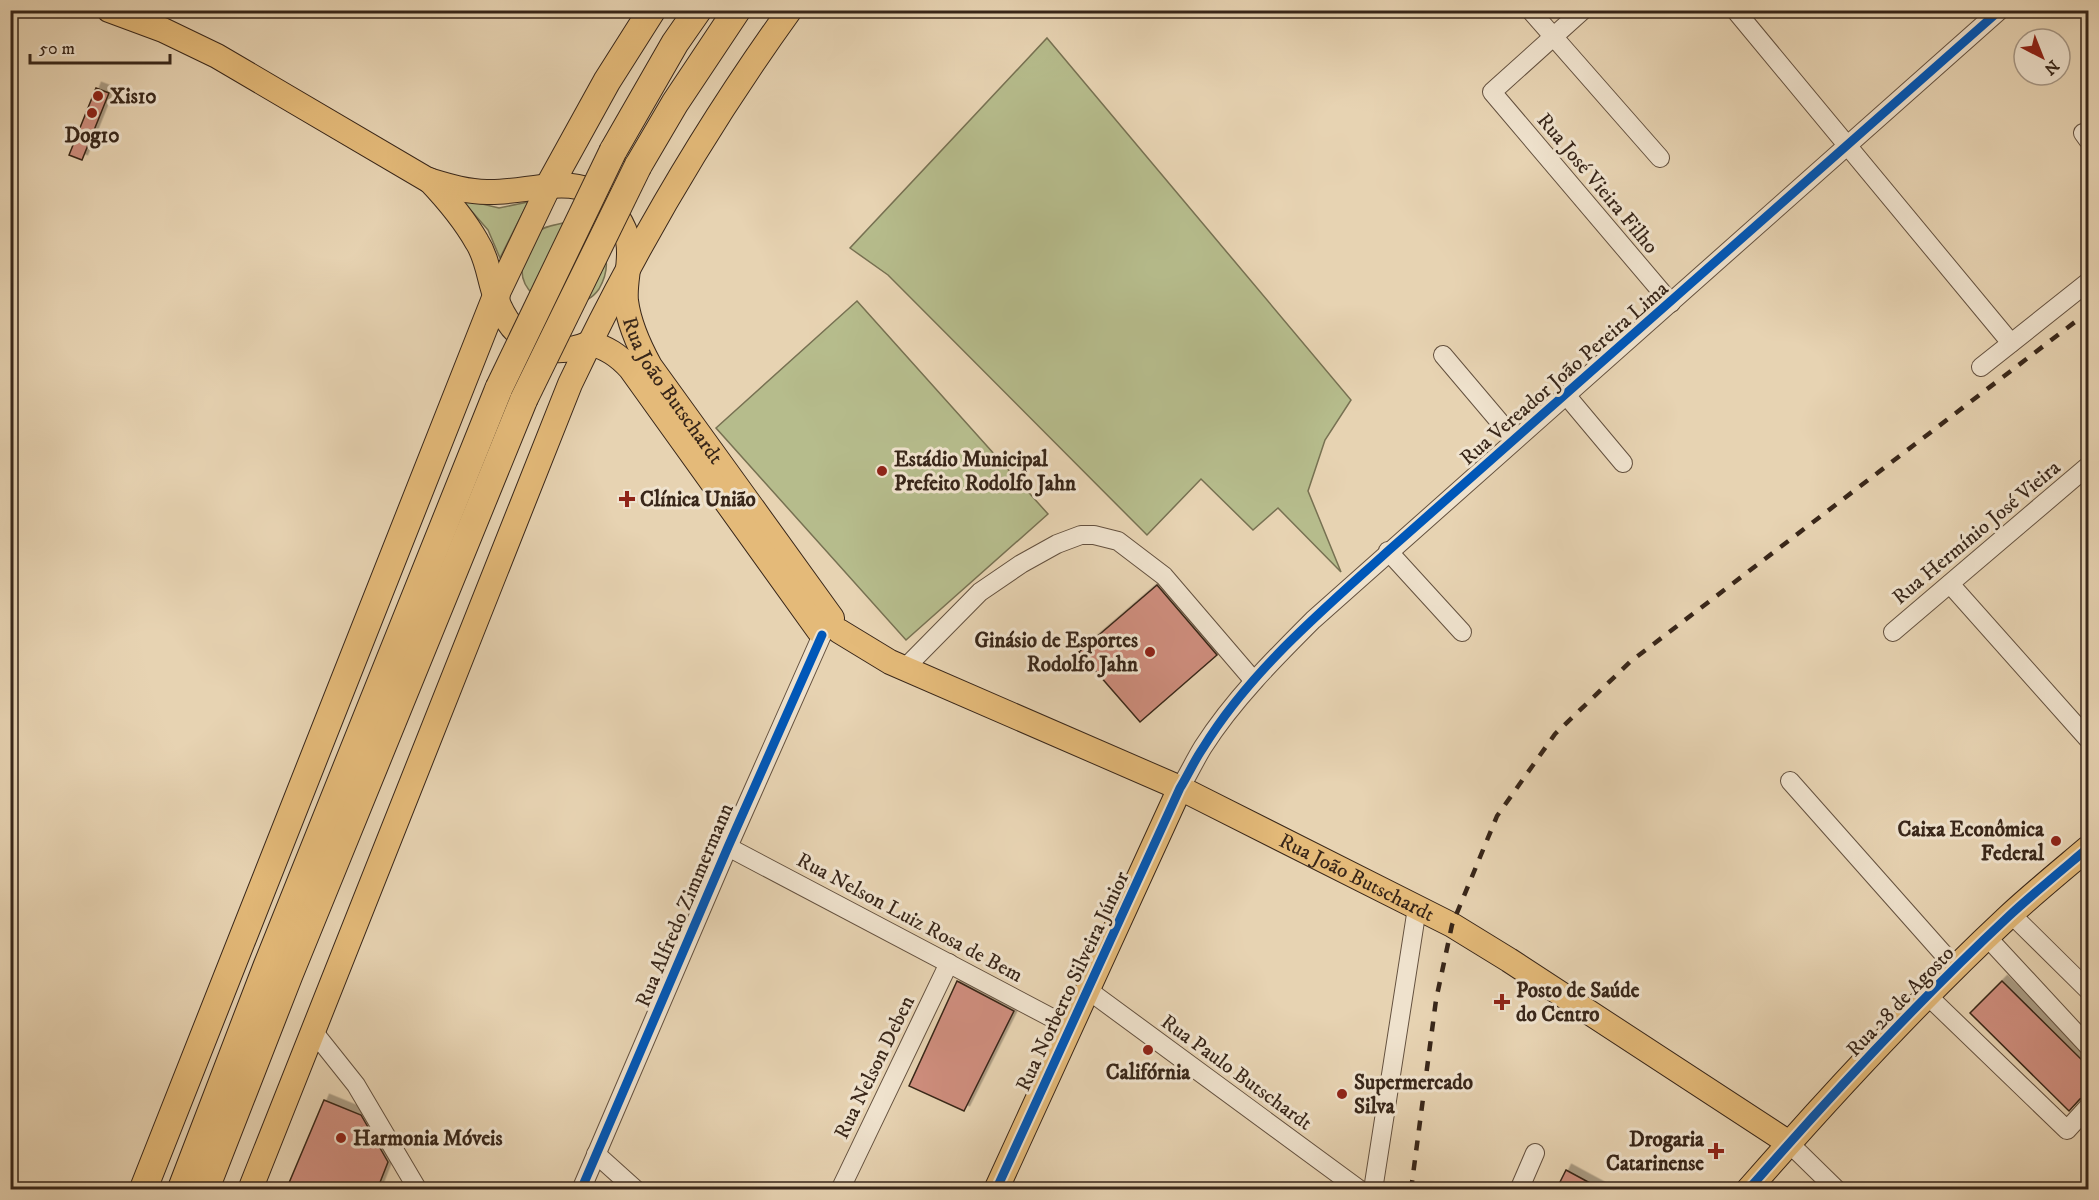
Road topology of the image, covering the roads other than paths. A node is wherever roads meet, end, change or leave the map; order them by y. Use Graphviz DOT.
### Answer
graph roads {
  1 [pos="109,10"];
  2 [pos="652,10"];
  3 [pos="698,10"];
  4 [pos="737,10"];
  5 [pos="790,10"];
  6 [pos="1530,10"];
  7 [pos="1583,10"];
  8 [pos="1735,10"];
  9 [pos="2000,10"];
  10 [pos="1554,37"];
  11 [pos="1848,145"];
  12 [pos="564,156"];
  13 [pos="1660,158"];
  14 [pos="429,180"];
  15 [pos="549,186"];
  16 [pos="496,192"];
  17 [pos="628,269"];
  18 [pos="2088,282"];
  19 [pos="1671,303"];
  20 [pos="491,308"];
  21 [pos="590,343"];
  22 [pos="2011,343"];
  23 [pos="1443,355"];
  24 [pos="620,357"];
  25 [pos="1981,367"];
  26 [pos="570,384"];
  27 [pos="1566,395"];
  28 [pos="1515,440"];
  29 [pos="1623,463"];
  30 [pos="2088,466"];
  31 [pos="1388,551"];
  32 [pos="1950,584"];
  33 [pos="828,629"];
  34 [pos="1462,632"];
  35 [pos="1893,632"];
  36 [pos="904,669"];
  37 [pos="1254,681"];
  38 [pos="2088,739"];
  39 [pos="1790,781"];
  40 [pos="1180,789"];
  41 [pos="728,847"];
  42 [pos="2088,848"];
  43 [pos="1418,908"];
  44 [pos="2011,914"];
  45 [pos="1987,937"];
  46 [pos="949,963"];
  47 [pos="1956,967"];
  48 [pos="1088,990"];
  49 [pos="2088,990"];
  50 [pos="1928,996"];
  51 [pos="1071,1028"];
  52 [pos="313,1031"];
  53 [pos="2088,1046"];
  54 [pos="2088,1107"];
  55 [pos="1789,1143"];
  56 [pos="1535,1153"];
  57 [pos="596,1154"];
  58 [pos="143,1190"];
  59 [pos="181,1190"];
  60 [pos="205,1190"];
  61 [pos="250,1190"];
  62 [pos="418,1190"];
  63 [pos="580,1190"];
  64 [pos="636,1190"];
  65 [pos="840,1190"];
  66 [pos="996,1190"];
  67 [pos="1360,1190"];
  68 [pos="1373,1190"];
  69 [pos="1519,1190"];
  70 [pos="1748,1190"];
  71 [pos="1838,1190"];
  1 -- 14 [label="main road"];
  2 -- 12 [label="highway"];
  3 -- 59 [label="highway, bridge"];
  4 -- 60 [label="highway, bridge"];
  5 -- 17 [label="main road"];
  6 -- 10 [label="street"];
  7 -- 10 [label="street"];
  8 -- 11 [label="street"];
  9 -- 11 [label="street, Rua Vereador João Pereira Lima"];
  10 -- 13 [label="street"];
  10 -- 19 [label="street, Rua José Vieira Filho"];
  11 -- 19 [label="street, Rua Vereador João Pereira Lima"];
  11 -- 22 [label="street"];
  12 -- 15 [label="highway"];
  12 -- 16 [label="main road"];
  14 -- 16 [label="main road"];
  14 -- 20 [label="main road"];
  15 -- 16 [label="main road"];
  15 -- 17 [label="main road"];
  15 -- 20 [label="main road"];
  17 -- 21 [label="main road"];
  17 -- 33 [label="main road, Rua João Butschardt"];
  18 -- 22 [label="street"];
  19 -- 27 [label="street, Rua Vereador João Pereira Lima"];
  20 -- 21 [label="main road"];
  20 -- 58 [label="highway"];
  21 -- 24 [label="main road, Rua João Butschardt"];
  21 -- 26 [label="main road"];
  22 -- 25 [label="street"];
  23 -- 28 [label="street"];
  24 -- 26 [label="main road"];
  24 -- 33 [label="main road, Rua João Butschardt"];
  26 -- 52 [label="main road"];
  27 -- 28 [label="street, Rua Vereador João Pereira Lima"];
  27 -- 29 [label="street"];
  28 -- 31 [label="street, Rua Vereador João Pereira Lima"];
  30 -- 32 [label="street, Rua Hermínio José Vieira"];
  31 -- 34 [label="street"];
  31 -- 37 [label="street, Rua Vereador João Pereira Lima"];
  32 -- 35 [label="street, Rua Hermínio José Vieira"];
  32 -- 38 [label="street"];
  33 -- 36 [label="main road, Rua João Butschardt"];
  33 -- 41 [label="street, Rua Alfredo Zimmermann"];
  36 -- 37 [label="street"];
  36 -- 40 [label="main road, Rua João Butschardt"];
  37 -- 40 [label="street, Rua Vereador João Pereira Lima"];
  39 -- 47 [label="street"];
  40 -- 43 [label="main road, Rua João Butschardt"];
  40 -- 48 [label="main road, Rua Norberto Silveira Júnior"];
  41 -- 46 [label="street, Rua Nelson Luiz Rosa de Bem"];
  41 -- 57 [label="street, Rua Alfredo Zimmermann"];
  42 -- 44 [label="main road, Rua 28 de Agosto"];
  43 -- 55 [label="main road, Rua João Butschardt"];
  43 -- 68 [label="street"];
  44 -- 45 [label="main road, Rua 28 de Agosto"];
  44 -- 49 [label="street"];
  45 -- 47 [label="main road, Rua 28 de Agosto"];
  45 -- 53 [label="street"];
  46 -- 51 [label="street, Rua Nelson Luiz Rosa de Bem"];
  46 -- 65 [label="street, Rua Nelson Deben"];
  47 -- 50 [label="main road, Rua 28 de Agosto"];
  48 -- 51 [label="main road, Rua Norberto Silveira Júnior"];
  48 -- 67 [label="street, Rua Paulo Butschardt"];
  50 -- 54 [label="street"];
  50 -- 55 [label="main road, Rua 28 de Agosto"];
  51 -- 66 [label="main road, Rua Norberto Silveira Júnior"];
  52 -- 61 [label="main road"];
  52 -- 62 [label="street"];
  55 -- 70 [label="main road, Rua 28 de Agosto"];
  55 -- 71 [label="street, Rua João Butschardt"];
  56 -- 69 [label="street"];
  57 -- 63 [label="street, Rua Alfredo Zimmermann"];
  57 -- 64 [label="street"];
}
